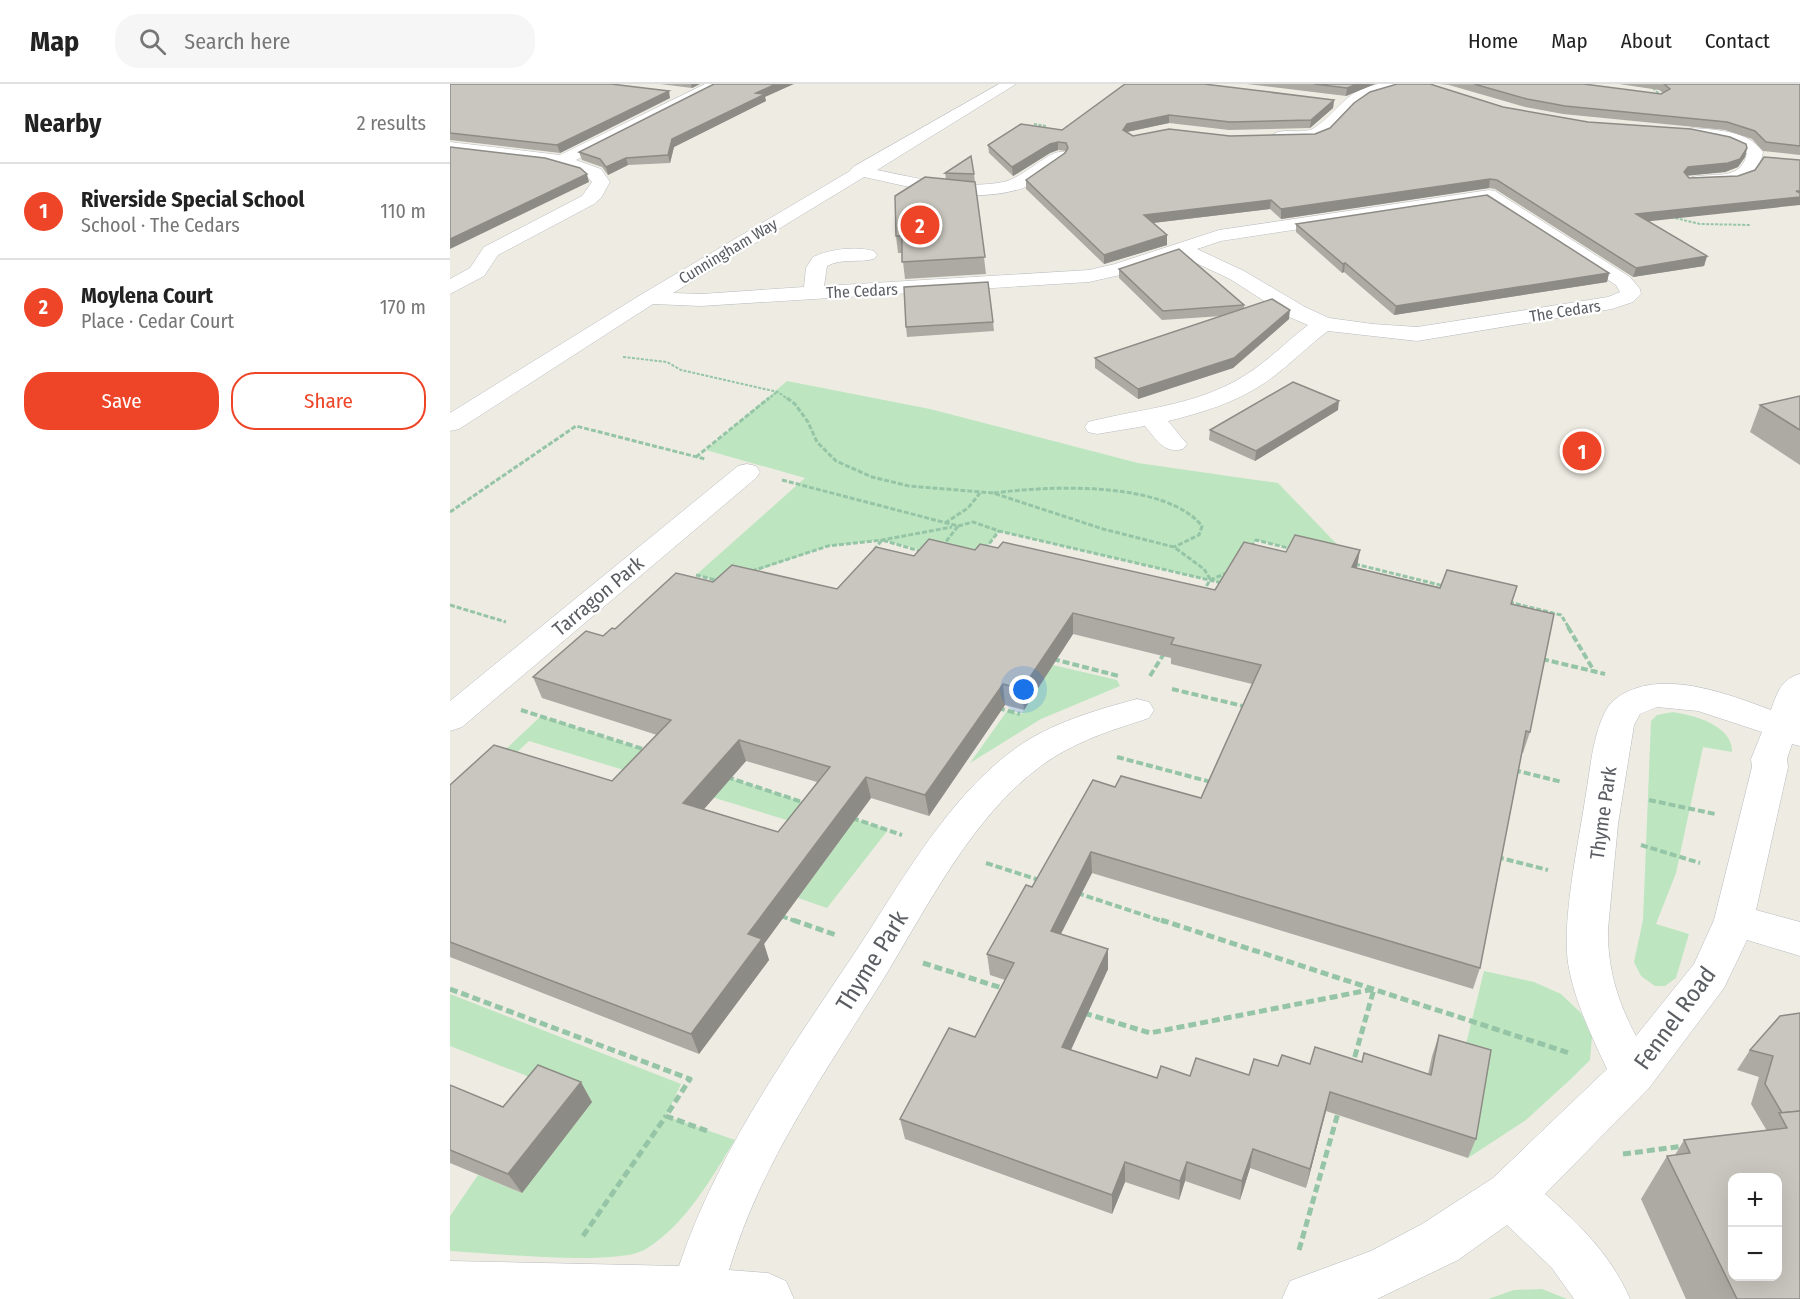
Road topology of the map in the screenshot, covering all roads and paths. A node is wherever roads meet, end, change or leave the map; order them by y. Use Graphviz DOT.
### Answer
graph roads {
  1 [pos="717,84"];
  2 [pos="1010,84"];
  3 [pos="1399,84"];
  4 [pos="1655,84"];
  5 [pos="1644,86"];
  6 [pos="1653,88"];
  7 [pos="672,92"];
  8 [pos="694,95"];
  9 [pos="1659,96"];
  10 [pos="1326,100"];
  11 [pos="1348,103"];
  12 [pos="1034,124"];
  13 [pos="1055,128"];
  14 [pos="1674,131"];
  15 [pos="1266,137"];
  16 [pos="450,147"];
  17 [pos="472,149"];
  18 [pos="1058,156"];
  19 [pos="450,159"];
  20 [pos="562,160"];
  21 [pos="859,171"];
  22 [pos="1465,180"];
  23 [pos="1693,181"];
  24 [pos="1489,195"];
  25 [pos="1179,248"];
  26 [pos="867,255"];
  27 [pos="450,288"];
  28 [pos="814,294"];
  29 [pos="649,298"];
  30 [pos="1324,324"];
  31 [pos="612,356"];
  32 [pos="778,392"];
  33 [pos="1152,419"];
  34 [pos="450,424"];
  35 [pos="1097,427"];
  36 [pos="1174,444"];
  37 [pos="696,457"];
  38 [pos="747,472"];
  39 [pos="980,492"];
  40 [pos="993,493"];
  41 [pos="450,512"];
  42 [pos="945,523"];
  43 [pos="958,526"];
  44 [pos="938,528"];
  45 [pos="999,531"];
  46 [pos="882,540"];
  47 [pos="1174,546"];
  48 [pos="941,548"];
  49 [pos="1250,549"];
  50 [pos="1300,551"];
  51 [pos="925,552"];
  52 [pos="980,555"];
  53 [pos="868,556"];
  54 [pos="1345,562"];
  55 [pos="1238,568"];
  56 [pos="744,574"];
  57 [pos="696,575"];
  58 [pos="714,580"];
  59 [pos="1210,580"];
  60 [pos="1227,584"];
  61 [pos="1447,587"];
  62 [pos="1199,599"];
  63 [pos="1504,601"];
  64 [pos="450,605"];
  65 [pos="550,636"];
  66 [pos="1170,646"];
  67 [pos="1540,659"];
  68 [pos="1595,672"];
  69 [pos="1800,685"];
  70 [pos="1665,694"];
  71 [pos="478,695"];
  72 [pos="996,708"];
  73 [pos="1137,710"];
  74 [pos="450,719"];
  75 [pos="1790,730"];
  76 [pos="1067,735"];
  77 [pos="652,753"];
  78 [pos="720,775"];
  79 [pos="1216,783"];
  80 [pos="1604,792"];
  81 [pos="809,804"];
  82 [pos="843,815"];
  83 [pos="1756,823"];
  84 [pos="1599,833"];
  85 [pos="945,850"];
  86 [pos="1490,855"];
  87 [pos="1744,876"];
  88 [pos="1593,882"];
  89 [pos="1047,883"];
  90 [pos="1069,890"];
  91 [pos="778,915"];
  92 [pos="1734,920"];
  93 [pos="1800,939"];
  94 [pos="879,950"];
  95 [pos="450,989"];
  96 [pos="1374,989"];
  97 [pos="1014,992"];
  98 [pos="1082,1012"];
  99 [pos="1351,1070"];
  100 [pos="1634,1074"];
  101 [pos="1341,1104"];
  102 [pos="666,1116"];
  103 [pos="1690,1145"];
  104 [pos="756,1148"];
  105 [pos="1620,1155"];
  106 [pos="1510,1195"];
  107 [pos="1298,1253"];
  108 [pos="450,1287"];
  109 [pos="546,1289"];
  110 [pos="696,1292"];
  111 [pos="768,1299"];
  112 [pos="1308,1299"];
  113 [pos="1604,1299"];
  1 -- 8 [label="street"];
  2 -- 21 [label="street, Cunningham Way"];
  3 -- 11 [label="street"];
  4 -- 6 [label="path"];
  5 -- 6 [label="path"];
  6 -- 9 [label="path"];
  7 -- 8 [label="street"];
  8 -- 20 [label="street"];
  10 -- 11 [label="street"];
  11 -- 15 [label="street"];
  12 -- 13 [label="path"];
  14 -- 23 [label="street"];
  16 -- 17 [label="street"];
  17 -- 19 [label="street"];
  17 -- 20 [label="street"];
  18 -- 21 [label="street"];
  20 -- 27 [label="street"];
  21 -- 29 [label="street, Cunningham Way"];
  22 -- 24 [label="street, The Cedars"];
  24 -- 25 [label="street, The Cedars"];
  24 -- 30 [label="street, The Cedars"];
  25 -- 28 [label="street, The Cedars"];
  25 -- 30 [label="street, The Cedars"];
  26 -- 28 [label="street"];
  28 -- 29 [label="street, The Cedars"];
  29 -- 34 [label="street, Cunningham Way"];
  30 -- 33 [label="street"];
  31 -- 32 [label="path"];
  32 -- 37 [label="path"];
  32 -- 39 [label="path"];
  33 -- 35 [label="street"];
  33 -- 36 [label="street"];
  37 -- 38 [label="path"];
  37 -- 41 [label="path"];
  38 -- 42 [label="path"];
  38 -- 65 [label="street, Tarragon Park"];
  39 -- 40 [label="path"];
  39 -- 42 [label="path"];
  40 -- 47 [label="path"];
  40 -- 47 [label="path"];
  42 -- 43 [label="path"];
  42 -- 44 [label="path"];
  43 -- 44 [label="path"];
  43 -- 45 [label="path"];
  43 -- 48 [label="path"];
  44 -- 46 [label="path"];
  45 -- 52 [label="path"];
  45 -- 59 [label="path"];
  46 -- 51 [label="path"];
  46 -- 53 [label="path"];
  46 -- 56 [label="path"];
  47 -- 59 [label="path"];
  49 -- 50 [label="path"];
  54 -- 61 [label="path"];
  55 -- 59 [label="path"];
  57 -- 58 [label="path"];
  59 -- 60 [label="path"];
  59 -- 62 [label="path"];
  63 -- 68 [label="path"];
  64 -- 65 [label="path"];
  65 -- 71 [label="street, Tarragon Park"];
  66 -- 73 [label="path"];
  67 -- 68 [label="path"];
  68 -- 70 [label="path"];
  69 -- 75 [label="street, Fennel Road"];
  70 -- 75 [label="street, Thyme Park"];
  70 -- 80 [label="street, Thyme Park"];
  71 -- 74 [label="street, Tarragon Park"];
  71 -- 77 [label="path"];
  72 -- 76 [label="path"];
  73 -- 76 [label="street, Thyme Park"];
  75 -- 83 [label="street, Fennel Road"];
  76 -- 79 [label="path"];
  76 -- 85 [label="street, Thyme Park"];
  78 -- 81 [label="path"];
  80 -- 83 [label="path"];
  80 -- 84 [label="street, Thyme Park"];
  82 -- 85 [label="path"];
  83 -- 87 [label="street, Fennel Road"];
  84 -- 87 [label="path"];
  84 -- 88 [label="street, Thyme Park"];
  85 -- 89 [label="path"];
  85 -- 94 [label="street, Thyme Park"];
  86 -- 88 [label="path"];
  87 -- 92 [label="street, Fennel Road"];
  88 -- 100 [label="street, Thyme Park"];
  90 -- 96 [label="path"];
  91 -- 94 [label="path"];
  92 -- 93 [label="street"];
  92 -- 100 [label="street, Fennel Road"];
  94 -- 97 [label="path"];
  94 -- 104 [label="street, Thyme Park"];
  95 -- 102 [label="path"];
  96 -- 98 [label="path"];
  96 -- 99 [label="path"];
  96 -- 100 [label="path"];
  100 -- 106 [label="street, Fennel Road"];
  101 -- 107 [label="path"];
  102 -- 104 [label="path"];
  102 -- 109 [label="path"];
  103 -- 105 [label="path"];
  104 -- 110 [label="street, Thyme Park"];
  106 -- 112 [label="street, Fennel Road"];
  106 -- 113 [label="street"];
  108 -- 109 [label="street"];
  109 -- 110 [label="street"];
  110 -- 111 [label="street"];
}
